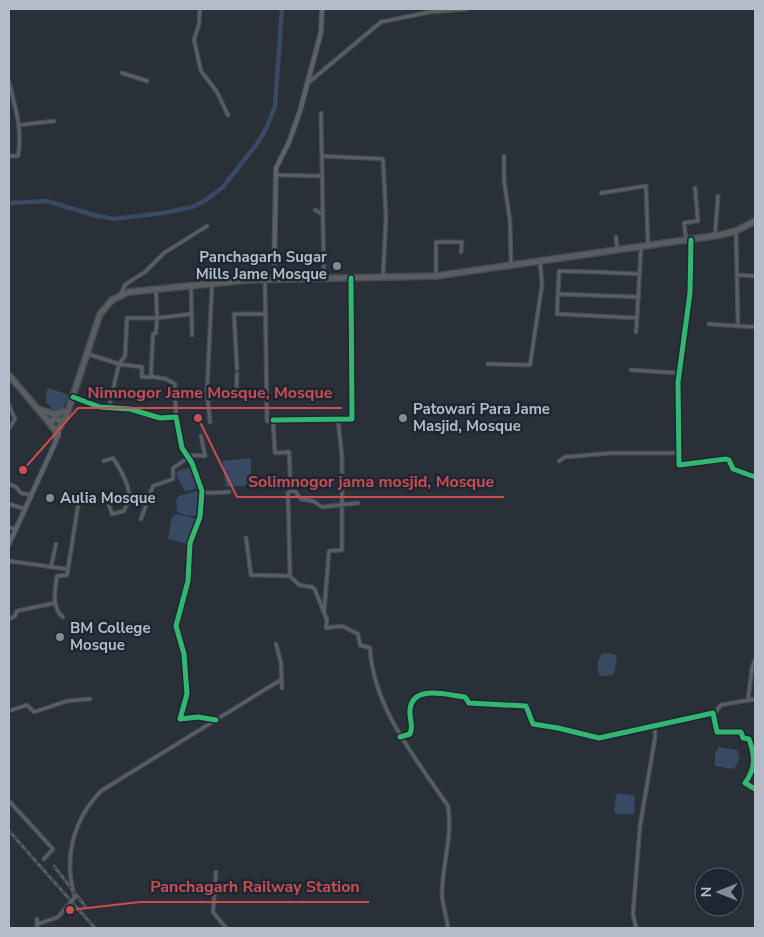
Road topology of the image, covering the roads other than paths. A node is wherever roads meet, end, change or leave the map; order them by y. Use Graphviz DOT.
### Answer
graph roads {
  1 [pos="200,9"];
  2 [pos="322,9"];
  3 [pos="467,9"];
  4 [pos="122,73"];
  5 [pos="147,81"];
  6 [pos="9,82"];
  7 [pos="305,85"];
  8 [pos="320,112"];
  9 [pos="228,115"];
  10 [pos="54,121"];
  11 [pos="20,126"];
  12 [pos="9,156"];
  13 [pos="322,156"];
  14 [pos="504,156"];
  15 [pos="276,176"];
  16 [pos="322,176"];
  17 [pos="695,188"];
  18 [pos="601,192"];
  19 [pos="718,196"];
  20 [pos="315,210"];
  21 [pos="323,215"];
  22 [pos="755,221"];
  23 [pos="207,226"];
  24 [pos="736,231"];
  25 [pos="714,236"];
  26 [pos="616,237"];
  27 [pos="689,240"];
  28 [pos="645,246"];
  29 [pos="617,250"];
  30 [pos="461,252"];
  31 [pos="314,261"];
  32 [pos="323,261"];
  33 [pos="540,261"];
  34 [pos="511,266"];
  35 [pos="640,274"];
  36 [pos="738,275"];
  37 [pos="436,276"];
  38 [pos="755,276"];
  39 [pos="383,277"];
  40 [pos="324,278"];
  41 [pos="351,278"];
  42 [pos="265,279"];
  43 [pos="274,279"];
  44 [pos="212,282"];
  45 [pos="191,285"];
  46 [pos="156,288"];
  47 [pos="558,294"];
  48 [pos="120,295"];
  49 [pos="639,297"];
  50 [pos="192,314"];
  51 [pos="266,314"];
  52 [pos="157,318"];
  53 [pos="637,318"];
  54 [pos="709,324"];
  55 [pos="738,326"];
  56 [pos="755,327"];
  57 [pos="636,332"];
  58 [pos="192,335"];
  59 [pos="88,354"];
  60 [pos="119,364"];
  61 [pos="488,364"];
  62 [pos="237,369"];
  63 [pos="631,370"];
  64 [pos="679,373"];
  65 [pos="236,374"];
  66 [pos="9,375"];
  67 [pos="152,377"];
  68 [pos="266,391"];
  69 [pos="207,392"];
  70 [pos="236,395"];
  71 [pos="73,397"];
  72 [pos="9,406"];
  73 [pos="109,407"];
  74 [pos="40,410"];
  75 [pos="65,411"];
  76 [pos="176,417"];
  77 [pos="273,420"];
  78 [pos="338,420"];
  79 [pos="210,422"];
  80 [pos="56,423"];
  81 [pos="9,428"];
  82 [pos="201,436"];
  83 [pos="679,453"];
  84 [pos="187,456"];
  85 [pos="104,461"];
  86 [pos="559,461"];
  87 [pos="755,478"];
  88 [pos="9,484"];
  89 [pos="202,491"];
  90 [pos="291,491"];
  91 [pos="229,492"];
  92 [pos="31,496"];
  93 [pos="130,502"];
  94 [pos="146,503"];
  95 [pos="9,504"];
  96 [pos="109,504"];
  97 [pos="358,504"];
  98 [pos="78,506"];
  99 [pos="341,506"];
  100 [pos="25,509"];
  101 [pos="142,519"];
  102 [pos="9,527"];
  103 [pos="15,529"];
  104 [pos="246,538"];
  105 [pos="9,544"];
  106 [pos="56,544"];
  107 [pos="9,561"];
  108 [pos="51,567"];
  109 [pos="67,569"];
  110 [pos="290,576"];
  111 [pos="55,603"];
  112 [pos="324,614"];
  113 [pos="63,617"];
  114 [pos="9,619"];
  115 [pos="276,644"];
  116 [pos="755,660"];
  117 [pos="282,679"];
  118 [pos="282,688"];
  119 [pos="90,699"];
  120 [pos="755,699"];
  121 [pos="748,700"];
  122 [pos="9,710"];
  123 [pos="714,714"];
  124 [pos="216,720"];
  125 [pos="652,726"];
  126 [pos="400,737"];
  127 [pos="755,789"];
  128 [pos="9,801"];
  129 [pos="44,859"];
  130 [pos="216,872"];
  131 [pos="38,919"];
  132 [pos="38,924"];
  133 [pos="37,928"];
  134 [pos="226,928"];
  135 [pos="448,928"];
  136 [pos="636,928"];
  1 -- 9 [label="street"];
  2 -- 7 [label="main road"];
  3 -- 7 [label="street"];
  4 -- 5 [label="street"];
  6 -- 11 [label="street"];
  7 -- 15 [label="main road"];
  8 -- 13 [label="street"];
  10 -- 11 [label="street"];
  11 -- 12 [label="street"];
  13 -- 16 [label="street"];
  13 -- 39 [label="street"];
  14 -- 34 [label="street"];
  15 -- 16 [label="street"];
  15 -- 43 [label="main road"];
  16 -- 21 [label="street"];
  17 -- 27 [label="street"];
  18 -- 28 [label="street"];
  19 -- 25 [label="street"];
  20 -- 21 [label="street"];
  21 -- 32 [label="street"];
  22 -- 24 [label="highway"];
  23 -- 48 [label="street"];
  24 -- 25 [label="highway"];
  24 -- 36 [label="street"];
  25 -- 27 [label="highway"];
  26 -- 29 [label="street"];
  27 -- 28 [label="highway"];
  27 -- 64 [label="street"];
  28 -- 29 [label="highway"];
  28 -- 35 [label="street"];
  29 -- 33 [label="highway"];
  30 -- 37 [label="street"];
  31 -- 32 [label="street"];
  32 -- 40 [label="street"];
  33 -- 34 [label="highway"];
  33 -- 61 [label="street"];
  34 -- 37 [label="highway"];
  35 -- 47 [label="street"];
  35 -- 49 [label="street"];
  36 -- 38 [label="street"];
  36 -- 55 [label="street"];
  37 -- 39 [label="highway"];
  39 -- 41 [label="highway"];
  40 -- 41 [label="highway"];
  40 -- 43 [label="highway"];
  41 -- 78 [label="street"];
  42 -- 43 [label="highway"];
  42 -- 44 [label="highway"];
  42 -- 51 [label="street"];
  44 -- 45 [label="highway"];
  44 -- 69 [label="street"];
  45 -- 46 [label="highway"];
  45 -- 50 [label="street"];
  46 -- 48 [label="highway"];
  46 -- 52 [label="street"];
  47 -- 49 [label="street"];
  47 -- 53 [label="street"];
  48 -- 59 [label="highway"];
  49 -- 53 [label="street"];
  50 -- 52 [label="street"];
  50 -- 58 [label="street"];
  51 -- 62 [label="street"];
  51 -- 68 [label="street"];
  52 -- 60 [label="street"];
  52 -- 67 [label="street"];
  53 -- 57 [label="street"];
  54 -- 55 [label="street"];
  55 -- 56 [label="street"];
  59 -- 60 [label="street"];
  59 -- 71 [label="highway"];
  60 -- 67 [label="street"];
  60 -- 73 [label="street"];
  63 -- 64 [label="street"];
  64 -- 83 [label="street"];
  65 -- 70 [label="street"];
  66 -- 74 [label="highway"];
  67 -- 76 [label="street"];
  68 -- 70 [label="street"];
  68 -- 77 [label="street"];
  69 -- 70 [label="street"];
  69 -- 79 [label="street"];
  71 -- 73 [label="street"];
  71 -- 75 [label="highway"];
  72 -- 81 [label="street"];
  73 -- 76 [label="street"];
  74 -- 75 [label="highway"];
  74 -- 80 [label="highway"];
  75 -- 80 [label="highway"];
  76 -- 84 [label="street"];
  77 -- 78 [label="street"];
  77 -- 90 [label="street"];
  78 -- 99 [label="street"];
  80 -- 92 [label="main road"];
  82 -- 84 [label="street"];
  83 -- 86 [label="street"];
  83 -- 87 [label="street"];
  84 -- 89 [label="street"];
  84 -- 94 [label="street"];
  85 -- 93 [label="street"];
  88 -- 92 [label="street"];
  89 -- 91 [label="street"];
  89 -- 124 [label="street"];
  90 -- 99 [label="street"];
  90 -- 110 [label="street"];
  92 -- 100 [label="main road"];
  93 -- 94 [label="street"];
  93 -- 96 [label="street"];
  94 -- 101 [label="street"];
  95 -- 100 [label="street"];
  97 -- 99 [label="street"];
  98 -- 109 [label="street"];
  99 -- 112 [label="street"];
  100 -- 103 [label="main road"];
  102 -- 103 [label="street"];
  103 -- 105 [label="main road"];
  104 -- 110 [label="street"];
  106 -- 108 [label="street"];
  107 -- 108 [label="street"];
  108 -- 109 [label="street"];
  109 -- 111 [label="street"];
  110 -- 112 [label="street"];
  111 -- 113 [label="street"];
  111 -- 114 [label="street"];
  112 -- 126 [label="street"];
  115 -- 117 [label="street"];
  116 -- 121 [label="street"];
  117 -- 118 [label="street"];
  117 -- 124 [label="street"];
  119 -- 122 [label="street"];
  120 -- 121 [label="street"];
  121 -- 123 [label="street"];
  123 -- 125 [label="street"];
  123 -- 127 [label="street"];
  124 -- 132 [label="street"];
  125 -- 126 [label="street"];
  125 -- 136 [label="street"];
  126 -- 135 [label="street"];
  128 -- 129 [label="street"];
  130 -- 134 [label="street"];
  131 -- 132 [label="street"];
  132 -- 133 [label="street"];
}
